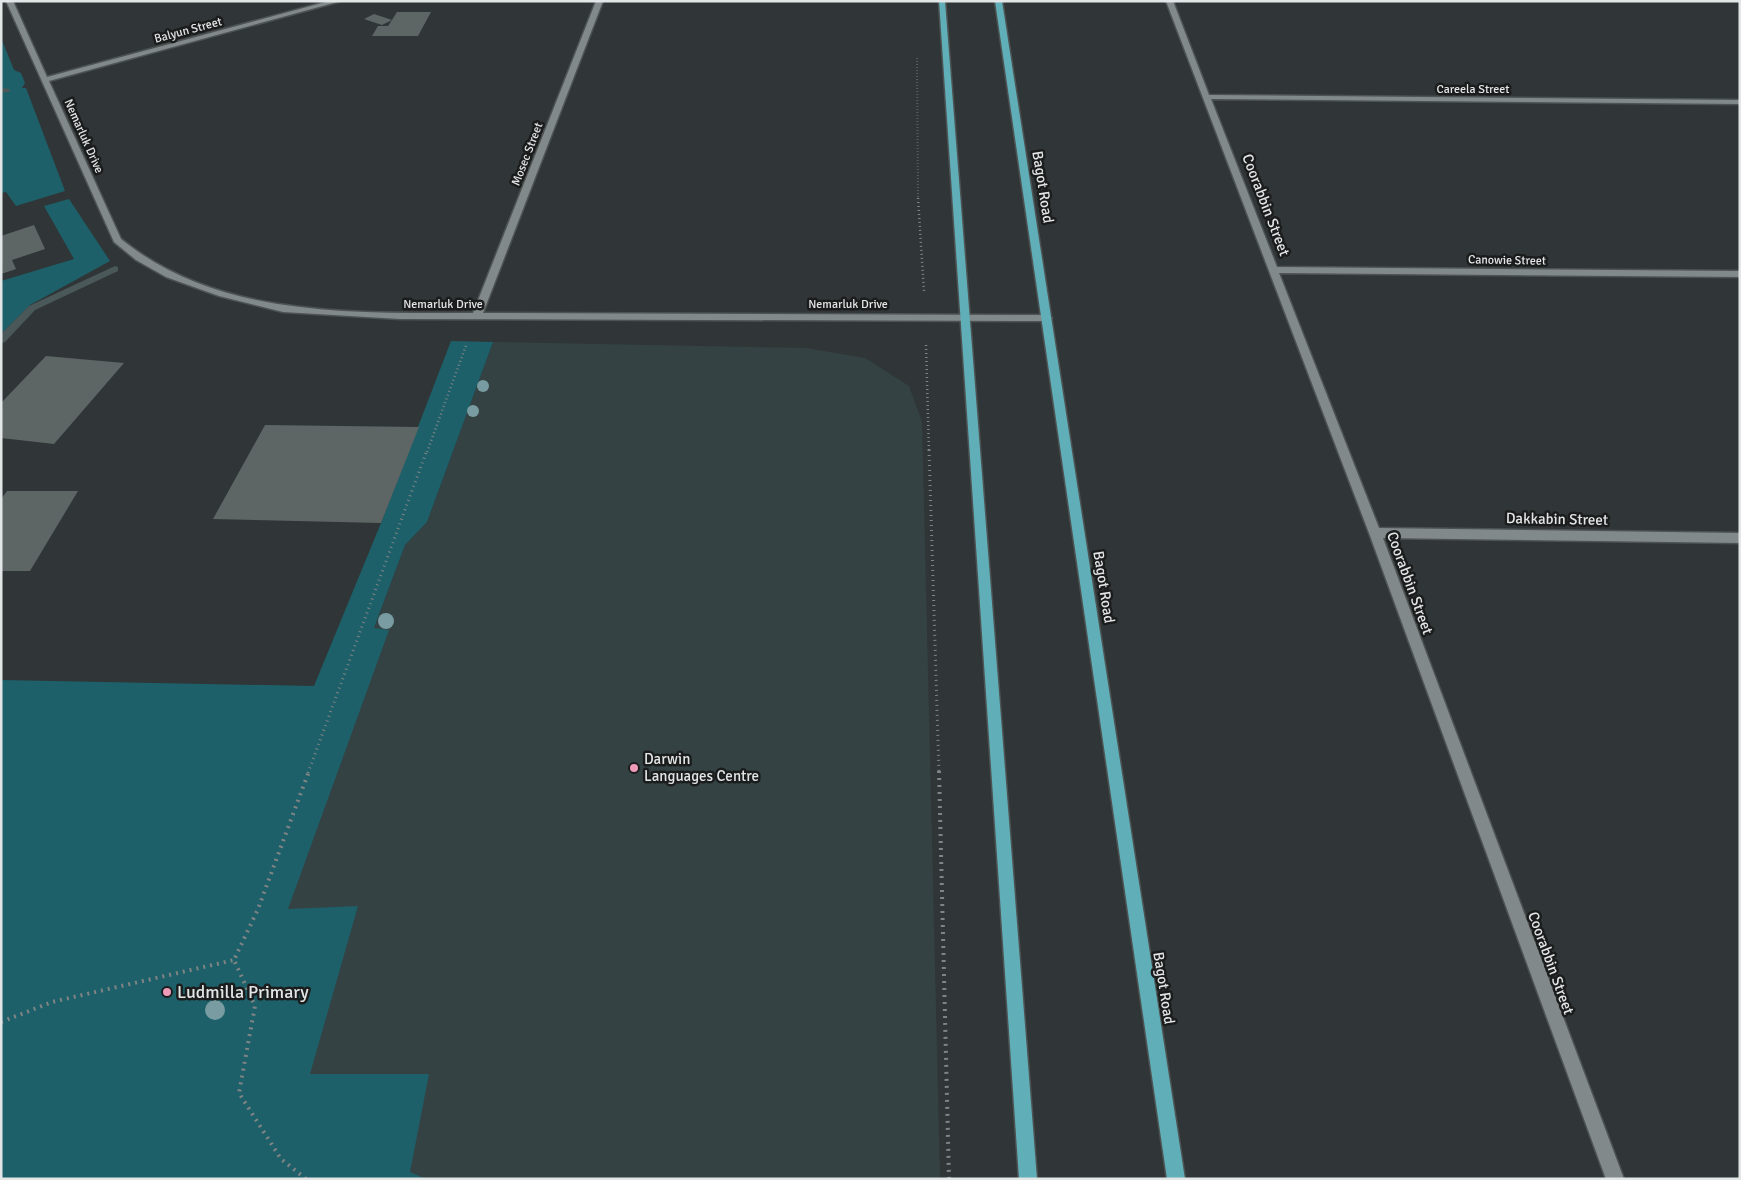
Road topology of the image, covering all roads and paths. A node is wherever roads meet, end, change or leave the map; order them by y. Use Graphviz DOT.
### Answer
graph roads {
  1 [pos="10,1"];
  2 [pos="338,1"];
  3 [pos="600,1"];
  4 [pos="942,1"];
  5 [pos="998,1"];
  6 [pos="1169,1"];
  7 [pos="916,49"];
  8 [pos="45,80"];
  9 [pos="1206,97"];
  10 [pos="1740,102"];
  11 [pos="1274,270"];
  12 [pos="1740,274"];
  13 [pos="477,316"];
  14 [pos="925,317"];
  15 [pos="964,318"];
  16 [pos="1047,318"];
  17 [pos="1374,533"];
  18 [pos="1740,538"];
  19 [pos="234,960"];
  20 [pos="1,1022"];
  21 [pos="306,1179"];
  22 [pos="950,1179"];
  23 [pos="1028,1179"];
  24 [pos="1176,1179"];
  25 [pos="1615,1179"];
  1 -- 8 [label="street, Nemarluk Drive"];
  2 -- 8 [label="street, Balyun Street"];
  3 -- 13 [label="street, Mosec Street"];
  4 -- 15 [label="main road"];
  5 -- 16 [label="main road, Bagot Road"];
  6 -- 9 [label="street, Coorabbin Street"];
  7 -- 14 [label="path"];
  8 -- 13 [label="street, Nemarluk Drive"];
  9 -- 10 [label="street, Careela Street"];
  9 -- 11 [label="street, Coorabbin Street"];
  11 -- 12 [label="street, Canowie Street"];
  11 -- 17 [label="street, Coorabbin Street"];
  13 -- 14 [label="street, Nemarluk Drive"];
  13 -- 19 [label="path"];
  14 -- 15 [label="street, Nemarluk Drive"];
  14 -- 22 [label="path"];
  15 -- 16 [label="street, Nemarluk Drive"];
  15 -- 23 [label="main road"];
  16 -- 24 [label="main road, Bagot Road"];
  17 -- 18 [label="street, Dakkabin Street"];
  17 -- 25 [label="street, Coorabbin Street"];
  19 -- 20 [label="path"];
  19 -- 21 [label="path"];
}
